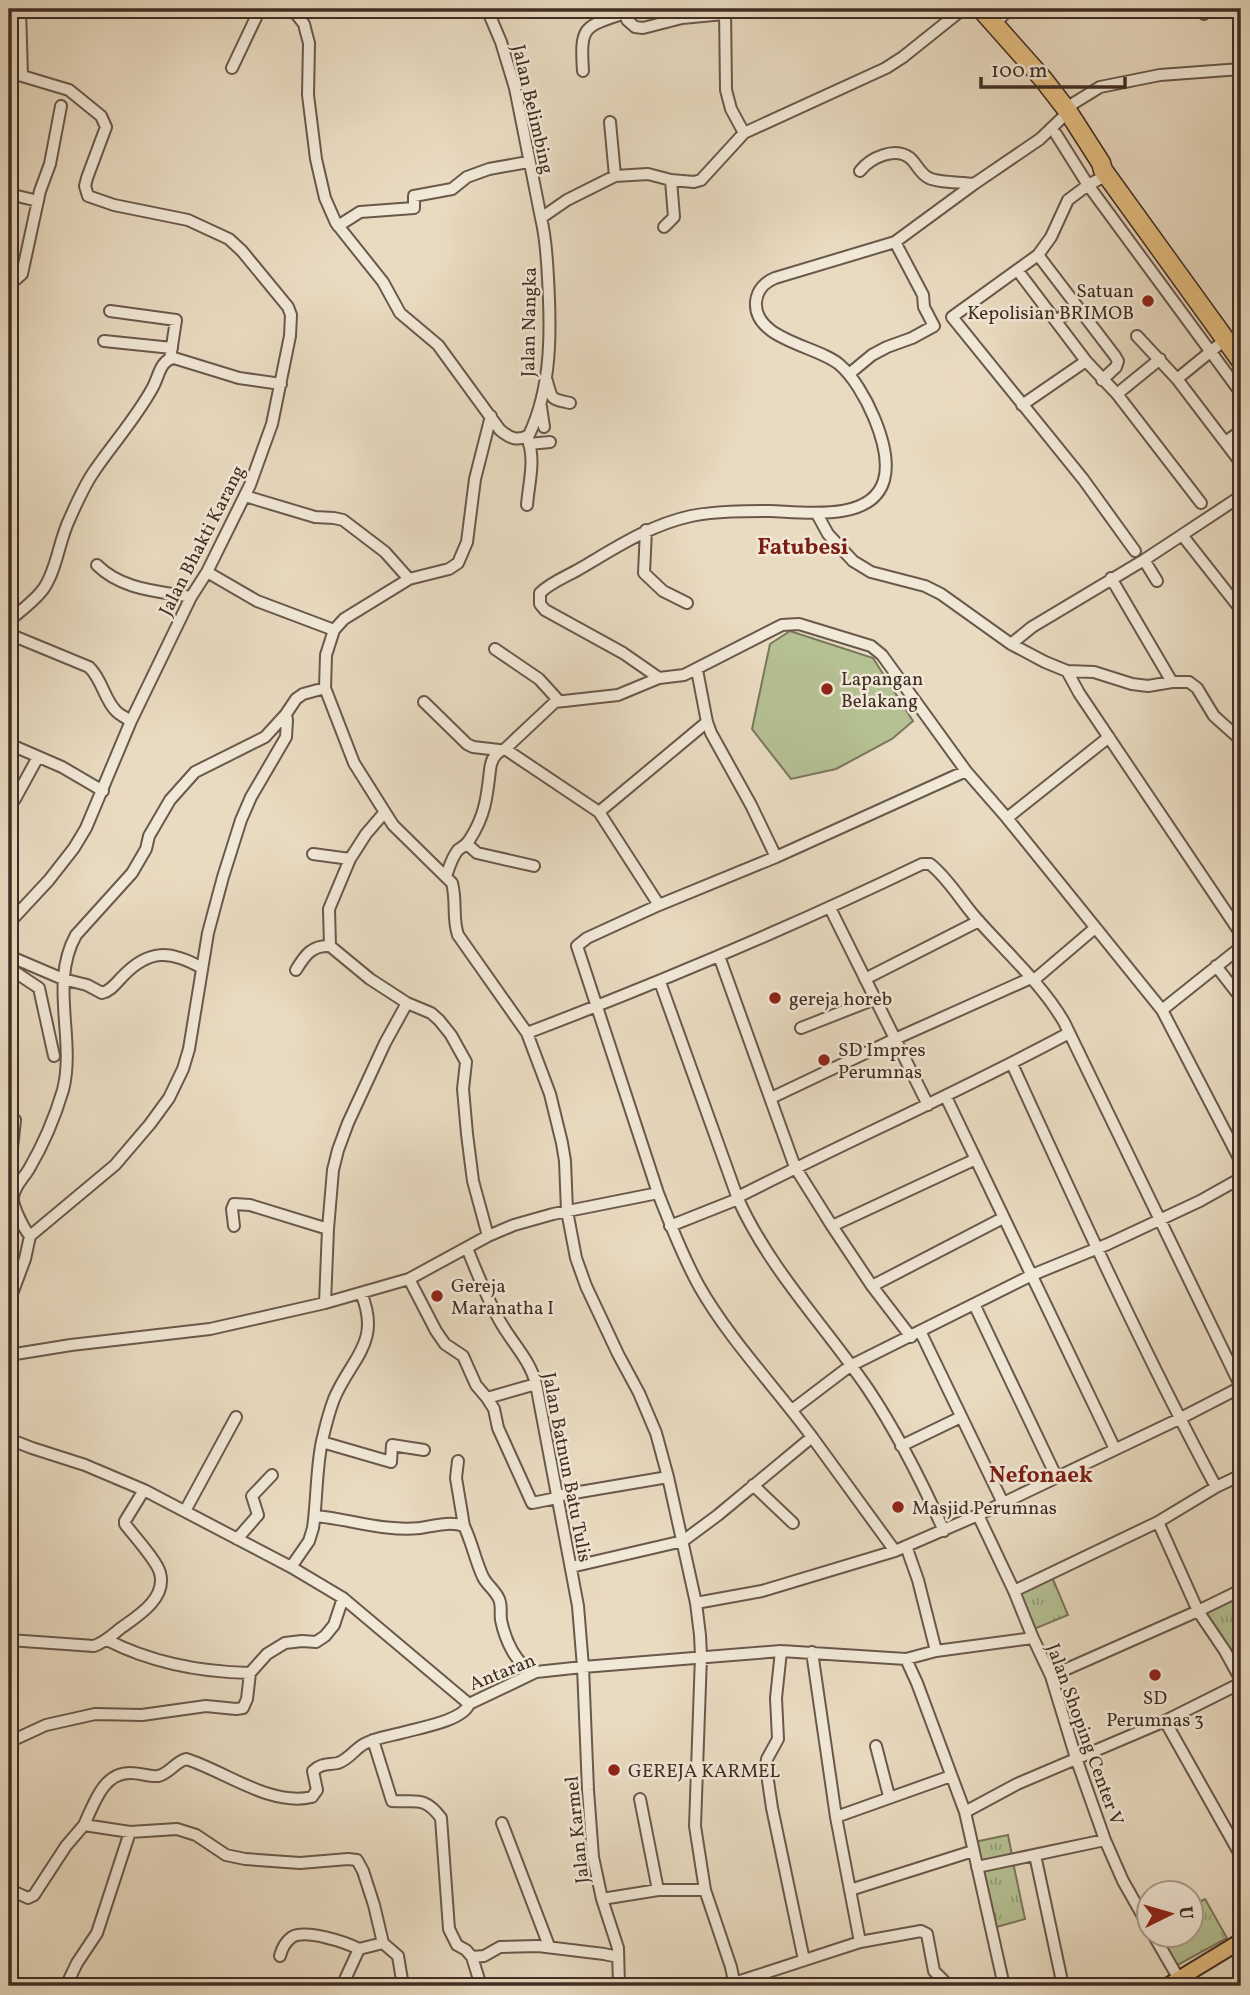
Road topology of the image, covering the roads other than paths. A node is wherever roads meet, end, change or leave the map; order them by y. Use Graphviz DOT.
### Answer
graph roads {
  1 [pos="20,9"];
  2 [pos="260,9"];
  3 [pos="292,9"];
  4 [pos="486,9"];
  5 [pos="962,9"];
  6 [pos="971,9"];
  7 [pos="981,9"];
  8 [pos="1010,9"];
  9 [pos="624,11"];
  10 [pos="724,11"];
  11 [pos="995,23"];
  12 [pos="232,68"];
  13 [pos="1241,69"];
  14 [pos="583,71"];
  15 [pos="9,72"];
  16 [pos="22,76"];
  17 [pos="61,106"];
  18 [pos="1062,120"];
  19 [pos="610,122"];
  20 [pos="744,133"];
  21 [pos="528,162"];
  22 [pos="860,171"];
  23 [pos="1105,172"];
  24 [pos="615,176"];
  25 [pos="671,180"];
  26 [pos="974,184"];
  27 [pos="1088,185"];
  28 [pos="9,194"];
  29 [pos="38,201"];
  30 [pos="541,218"];
  31 [pos="338,226"];
  32 [pos="664,227"];
  33 [pos="895,242"];
  34 [pos="1038,255"];
  35 [pos="1018,271"];
  36 [pos="9,283"];
  37 [pos="1077,306"];
  38 [pos="110,311"];
  39 [pos="1056,321"];
  40 [pos="1137,336"];
  41 [pos="1232,338"];
  42 [pos="104,341"];
  43 [pos="1211,352"];
  44 [pos="171,353"];
  45 [pos="1160,359"];
  46 [pos="1086,361"];
  47 [pos="1241,361"];
  48 [pos="849,374"];
  49 [pos="546,379"];
  50 [pos="1177,379"];
  51 [pos="1102,380"];
  52 [pos="281,384"];
  53 [pos="1241,393"];
  54 [pos="1117,394"];
  55 [pos="570,403"];
  56 [pos="540,404"];
  57 [pos="1023,405"];
  58 [pos="491,416"];
  59 [pos="544,426"];
  60 [pos="1241,431"];
  61 [pos="528,440"];
  62 [pos="550,442"];
  63 [pos="1225,442"];
  64 [pos="1241,463"];
  65 [pos="245,496"];
  66 [pos="1241,496"];
  67 [pos="1200,503"];
  68 [pos="527,505"];
  69 [pos="817,514"];
  70 [pos="646,530"];
  71 [pos="1182,535"];
  72 [pos="1135,551"];
  73 [pos="1144,559"];
  74 [pos="97,565"];
  75 [pos="207,572"];
  76 [pos="1111,578"];
  77 [pos="410,579"];
  78 [pos="1157,581"];
  79 [pos="191,597"];
  80 [pos="687,603"];
  81 [pos="1241,610"];
  82 [pos="9,621"];
  83 [pos="334,629"];
  84 [pos="9,634"];
  85 [pos="1011,644"];
  86 [pos="495,649"];
  87 [pos="697,670"];
  88 [pos="1067,671"];
  89 [pos="659,678"];
  90 [pos="1172,682"];
  91 [pos="325,688"];
  92 [pos="559,701"];
  93 [pos="424,702"];
  94 [pos="286,714"];
  95 [pos="131,721"];
  96 [pos="707,722"];
  97 [pos="1109,737"];
  98 [pos="1241,740"];
  99 [pos="9,744"];
  100 [pos="502,749"];
  101 [pos="38,757"];
  102 [pos="966,771"];
  103 [pos="103,791"];
  104 [pos="9,806"];
  105 [pos="599,812"];
  106 [pos="384,813"];
  107 [pos="1007,818"];
  108 [pos="467,844"];
  109 [pos="313,854"];
  110 [pos="776,857"];
  111 [pos="350,859"];
  112 [pos="534,866"];
  113 [pos="446,876"];
  114 [pos="659,905"];
  115 [pos="831,908"];
  116 [pos="979,921"];
  117 [pos="9,923"];
  118 [pos="1095,928"];
  119 [pos="1241,934"];
  120 [pos="330,946"];
  121 [pos="1241,947"];
  122 [pos="9,956"];
  123 [pos="719,956"];
  124 [pos="1216,966"];
  125 [pos="9,968"];
  126 [pos="202,968"];
  127 [pos="296,970"];
  128 [pos="63,979"];
  129 [pos="865,979"];
  130 [pos="1032,979"];
  131 [pos="660,982"];
  132 [pos="1241,998"];
  133 [pos="875,999"];
  134 [pos="407,1003"];
  135 [pos="596,1007"];
  136 [pos="1162,1010"];
  137 [pos="801,1028"];
  138 [pos="1069,1032"];
  139 [pos="527,1033"];
  140 [pos="895,1039"];
  141 [pos="54,1056"];
  142 [pos="1012,1063"];
  143 [pos="946,1097"];
  144 [pos="771,1098"];
  145 [pos="928,1105"];
  146 [pos="15,1120"];
  147 [pos="976,1159"];
  148 [pos="1241,1162"];
  149 [pos="795,1167"];
  150 [pos="9,1176"];
  151 [pos="1241,1178"];
  152 [pos="658,1193"];
  153 [pos="10,1195"];
  154 [pos="738,1198"];
  155 [pos="567,1212"];
  156 [pos="1003,1218"];
  157 [pos="1160,1219"];
  158 [pos="234,1226"];
  159 [pos="670,1226"];
  160 [pos="832,1226"];
  161 [pos="328,1229"];
  162 [pos="30,1236"];
  163 [pos="488,1236"];
  164 [pos="467,1248"];
  165 [pos="1097,1249"];
  166 [pos="1032,1275"];
  167 [pos="409,1279"];
  168 [pos="872,1286"];
  169 [pos="361,1293"];
  170 [pos="9,1302"];
  171 [pos="325,1303"];
  172 [pos="974,1304"];
  173 [pos="915,1334"];
  174 [pos="9,1355"];
  175 [pos="850,1366"];
  176 [pos="536,1384"];
  177 [pos="1241,1387"];
  178 [pos="487,1398"];
  179 [pos="792,1410"];
  180 [pos="236,1417"];
  181 [pos="961,1417"];
  182 [pos="1179,1419"];
  183 [pos="812,1437"];
  184 [pos="9,1439"];
  185 [pos="322,1443"];
  186 [pos="901,1446"];
  187 [pos="1115,1449"];
  188 [pos="424,1450"];
  189 [pos="458,1461"];
  190 [pos="272,1475"];
  191 [pos="1241,1475"];
  192 [pos="668,1476"];
  193 [pos="1056,1476"];
  194 [pos="754,1485"];
  195 [pos="1216,1487"];
  196 [pos="144,1490"];
  197 [pos="556,1497"];
  198 [pos="1003,1503"];
  199 [pos="185,1511"];
  200 [pos="978,1515"];
  201 [pos="315,1516"];
  202 [pos="1158,1521"];
  203 [pos="793,1523"];
  204 [pos="464,1525"];
  205 [pos="944,1531"];
  206 [pos="237,1539"];
  207 [pos="683,1541"];
  208 [pos="906,1546"];
  209 [pos="895,1551"];
  210 [pos="291,1567"];
  211 [pos="571,1567"];
  212 [pos="1241,1590"];
  213 [pos="1014,1591"];
  214 [pos="343,1598"];
  215 [pos="696,1603"];
  216 [pos="1198,1611"];
  217 [pos="1033,1639"];
  218 [pos="9,1640"];
  219 [pos="107,1640"];
  220 [pos="781,1651"];
  221 [pos="936,1651"];
  222 [pos="812,1652"];
  223 [pos="701,1656"];
  224 [pos="906,1659"];
  225 [pos="583,1667"];
  226 [pos="536,1672"];
  227 [pos="250,1673"];
  228 [pos="1051,1676"];
  229 [pos="1241,1681"];
  230 [pos="469,1704"];
  231 [pos="1165,1721"];
  232 [pos="373,1740"];
  233 [pos="9,1742"];
  234 [pos="876,1746"];
  235 [pos="1076,1758"];
  236 [pos="951,1776"];
  237 [pos="890,1796"];
  238 [pos="640,1799"];
  239 [pos="964,1812"];
  240 [pos="836,1817"];
  241 [pos="502,1823"];
  242 [pos="84,1825"];
  243 [pos="130,1832"];
  244 [pos="1105,1840"];
  245 [pos="973,1851"];
  246 [pos="1035,1855"];
  247 [pos="1241,1856"];
  248 [pos="977,1867"];
  249 [pos="658,1890"];
  250 [pos="705,1890"];
  251 [pos="850,1890"];
  252 [pos="9,1899"];
  253 [pos="602,1899"];
  254 [pos="1134,1900"];
  255 [pos="1241,1941"];
  256 [pos="860,1942"];
  257 [pos="383,1943"];
  258 [pos="549,1946"];
  259 [pos="359,1949"];
  260 [pos="1160,1950"];
  261 [pos="280,1956"];
  262 [pos="472,1957"];
  263 [pos="618,1958"];
  264 [pos="804,1960"];
  265 [pos="735,1984"];
  266 [pos="1176,1984"];
  267 [pos="66,1986"];
  268 [pos="342,1986"];
  269 [pos="403,1986"];
  270 [pos="481,1986"];
  271 [pos="619,1986"];
  272 [pos="949,1986"];
  273 [pos="1004,1986"];
  274 [pos="1063,1986"];
  1 -- 16 [label="street"];
  2 -- 12 [label="street"];
  3 -- 31 [label="street"];
  4 -- 21 [label="street, Jalan Belimbing"];
  5 -- 20 [label="street"];
  6 -- 18 [label="highway"];
  7 -- 11 [label="highway"];
  8 -- 11 [label="street"];
  9 -- 10 [label="street"];
  9 -- 14 [label="street"];
  10 -- 20 [label="street"];
  11 -- 18 [label="highway"];
  13 -- 18 [label="street"];
  15 -- 16 [label="street, Jalan Bhakti Karang"];
  16 -- 52 [label="street, Jalan Bhakti Karang"];
  17 -- 29 [label="street"];
  18 -- 23 [label="highway"];
  18 -- 26 [label="street"];
  18 -- 27 [label="street"];
  19 -- 24 [label="street"];
  20 -- 25 [label="street"];
  21 -- 30 [label="street, Jalan Belimbing"];
  21 -- 31 [label="street"];
  22 -- 26 [label="street"];
  23 -- 27 [label="street"];
  23 -- 41 [label="highway"];
  24 -- 25 [label="street"];
  24 -- 30 [label="street"];
  25 -- 32 [label="street"];
  26 -- 33 [label="street"];
  27 -- 34 [label="street"];
  27 -- 43 [label="street"];
  28 -- 29 [label="street"];
  29 -- 36 [label="street"];
  30 -- 49 [label="street, Jalan Nangka"];
  31 -- 58 [label="street"];
  33 -- 48 [label="street"];
  33 -- 48 [label="street"];
  34 -- 35 [label="street"];
  34 -- 37 [label="street"];
  35 -- 39 [label="street"];
  35 -- 57 [label="street"];
  37 -- 39 [label="street"];
  37 -- 51 [label="street"];
  38 -- 44 [label="street"];
  39 -- 46 [label="street"];
  40 -- 45 [label="street"];
  41 -- 43 [label="street"];
  41 -- 47 [label="highway"];
  42 -- 44 [label="street"];
  43 -- 50 [label="street"];
  43 -- 53 [label="street"];
  44 -- 52 [label="street"];
  44 -- 82 [label="street"];
  45 -- 50 [label="street"];
  45 -- 54 [label="street"];
  46 -- 51 [label="street"];
  46 -- 57 [label="street"];
  48 -- 69 [label="street"];
  49 -- 55 [label="street"];
  49 -- 56 [label="street, Jalan Nangka"];
  50 -- 63 [label="street"];
  51 -- 54 [label="street"];
  52 -- 65 [label="street, Jalan Bhakti Karang"];
  54 -- 67 [label="street"];
  56 -- 59 [label="street"];
  56 -- 61 [label="street, Jalan Nangka"];
  57 -- 72 [label="street"];
  58 -- 61 [label="street"];
  58 -- 77 [label="street"];
  60 -- 63 [label="street"];
  61 -- 62 [label="street"];
  61 -- 68 [label="street"];
  63 -- 64 [label="street"];
  65 -- 75 [label="street, Jalan Bhakti Karang"];
  65 -- 77 [label="street"];
  66 -- 71 [label="street"];
  69 -- 70 [label="street"];
  69 -- 85 [label="street"];
  70 -- 80 [label="street"];
  70 -- 89 [label="street"];
  71 -- 73 [label="street"];
  71 -- 81 [label="street"];
  73 -- 76 [label="street"];
  73 -- 78 [label="street"];
  74 -- 79 [label="street"];
  75 -- 79 [label="street, Jalan Bhakti Karang"];
  75 -- 83 [label="street"];
  76 -- 85 [label="street"];
  76 -- 90 [label="street"];
  77 -- 83 [label="street"];
  79 -- 95 [label="street, Jalan Bhakti Karang"];
  83 -- 91 [label="street"];
  84 -- 95 [label="street"];
  85 -- 88 [label="street"];
  86 -- 92 [label="street"];
  87 -- 89 [label="street"];
  87 -- 96 [label="street"];
  87 -- 102 [label="street"];
  88 -- 90 [label="street"];
  88 -- 97 [label="street"];
  89 -- 92 [label="street"];
  90 -- 98 [label="street"];
  91 -- 94 [label="street"];
  91 -- 106 [label="street"];
  92 -- 100 [label="street"];
  93 -- 100 [label="street"];
  94 -- 126 [label="street"];
  94 -- 128 [label="street"];
  95 -- 103 [label="street, Jalan Bhakti Karang"];
  96 -- 105 [label="street"];
  96 -- 110 [label="street"];
  97 -- 107 [label="street"];
  97 -- 119 [label="street"];
  99 -- 101 [label="street"];
  100 -- 105 [label="street"];
  100 -- 108 [label="street"];
  101 -- 103 [label="street"];
  101 -- 104 [label="street"];
  102 -- 107 [label="street"];
  102 -- 110 [label="street"];
  103 -- 117 [label="street, Jalan Bhakti Karang"];
  105 -- 114 [label="street"];
  106 -- 111 [label="street"];
  106 -- 113 [label="street"];
  107 -- 118 [label="street"];
  108 -- 112 [label="street"];
  108 -- 113 [label="street"];
  109 -- 111 [label="street"];
  110 -- 114 [label="street"];
  111 -- 120 [label="street"];
  113 -- 139 [label="street"];
  114 -- 135 [label="street"];
  115 -- 116 [label="street"];
  115 -- 123 [label="street"];
  115 -- 129 [label="street"];
  116 -- 129 [label="street"];
  116 -- 130 [label="street"];
  118 -- 130 [label="street"];
  118 -- 136 [label="street"];
  120 -- 127 [label="street"];
  120 -- 134 [label="street"];
  121 -- 124 [label="street"];
  122 -- 128 [label="street"];
  123 -- 131 [label="street"];
  123 -- 144 [label="street"];
  124 -- 132 [label="street"];
  124 -- 136 [label="street"];
  125 -- 141 [label="street"];
  126 -- 128 [label="street"];
  126 -- 162 [label="street"];
  128 -- 153 [label="street"];
  129 -- 133 [label="street"];
  130 -- 138 [label="street"];
  130 -- 140 [label="street"];
  131 -- 135 [label="street"];
  131 -- 154 [label="street"];
  133 -- 137 [label="street"];
  133 -- 140 [label="street"];
  134 -- 161 [label="street"];
  134 -- 163 [label="street"];
  135 -- 139 [label="street"];
  135 -- 152 [label="street"];
  136 -- 148 [label="street"];
  138 -- 142 [label="street"];
  138 -- 157 [label="street"];
  139 -- 155 [label="street"];
  140 -- 144 [label="street"];
  140 -- 145 [label="street"];
  142 -- 143 [label="street"];
  142 -- 165 [label="street"];
  143 -- 145 [label="street"];
  143 -- 147 [label="street"];
  144 -- 149 [label="street"];
  145 -- 149 [label="street"];
  146 -- 150 [label="street"];
  147 -- 156 [label="street"];
  147 -- 160 [label="street"];
  149 -- 154 [label="street"];
  149 -- 160 [label="street"];
  151 -- 157 [label="street"];
  152 -- 155 [label="street"];
  152 -- 159 [label="street"];
  153 -- 162 [label="street"];
  154 -- 159 [label="street"];
  154 -- 175 [label="street"];
  155 -- 163 [label="street"];
  155 -- 192 [label="street"];
  156 -- 166 [label="street"];
  156 -- 168 [label="street"];
  157 -- 165 [label="street"];
  157 -- 177 [label="street"];
  158 -- 161 [label="street"];
  159 -- 179 [label="street"];
  160 -- 168 [label="street"];
  161 -- 171 [label="street"];
  162 -- 170 [label="street"];
  163 -- 164 [label="street"];
  164 -- 167 [label="street"];
  164 -- 176 [label="street, Jalan Batnun Batu Tulis"];
  165 -- 166 [label="street"];
  165 -- 182 [label="street"];
  166 -- 172 [label="street"];
  166 -- 187 [label="street"];
  167 -- 169 [label="street"];
  167 -- 178 [label="street"];
  168 -- 173 [label="street"];
  169 -- 171 [label="street"];
  169 -- 185 [label="street"];
  171 -- 174 [label="street"];
  172 -- 173 [label="street"];
  172 -- 193 [label="street"];
  173 -- 175 [label="street"];
  173 -- 181 [label="street"];
  175 -- 179 [label="street"];
  175 -- 186 [label="street"];
  176 -- 178 [label="street"];
  176 -- 197 [label="street, Jalan Batnun Batu Tulis"];
  177 -- 182 [label="street"];
  178 -- 197 [label="street"];
  179 -- 183 [label="street"];
  180 -- 199 [label="street"];
  181 -- 186 [label="street"];
  181 -- 198 [label="street"];
  182 -- 187 [label="street"];
  182 -- 195 [label="street"];
  183 -- 194 [label="street"];
  183 -- 209 [label="street"];
  184 -- 196 [label="street, Antaran"];
  185 -- 188 [label="street"];
  185 -- 201 [label="street"];
  186 -- 205 [label="street"];
  187 -- 193 [label="street"];
  189 -- 204 [label="street"];
  190 -- 206 [label="street"];
  191 -- 195 [label="street"];
  192 -- 197 [label="street"];
  192 -- 207 [label="street"];
  193 -- 198 [label="street"];
  194 -- 203 [label="street"];
  194 -- 207 [label="street"];
  195 -- 202 [label="street"];
  196 -- 199 [label="street, Antaran"];
  196 -- 219 [label="street"];
  197 -- 211 [label="street, Jalan Batnun Batu Tulis"];
  198 -- 200 [label="street"];
  199 -- 206 [label="street, Antaran"];
  200 -- 205 [label="street"];
  200 -- 213 [label="street, Jalan Shoping Center V"];
  201 -- 204 [label="street"];
  201 -- 210 [label="street"];
  202 -- 213 [label="street"];
  202 -- 216 [label="street"];
  204 -- 226 [label="street"];
  205 -- 208 [label="street"];
  206 -- 210 [label="street, Antaran"];
  207 -- 211 [label="street"];
  207 -- 215 [label="street"];
  208 -- 209 [label="street"];
  208 -- 221 [label="street"];
  209 -- 215 [label="street"];
  210 -- 214 [label="street, Antaran"];
  211 -- 225 [label="street, Jalan Batnun Batu Tulis"];
  212 -- 216 [label="street"];
  213 -- 217 [label="street, Jalan Shoping Center V"];
  214 -- 227 [label="street"];
  214 -- 230 [label="street, Antaran"];
  215 -- 223 [label="street"];
  216 -- 228 [label="street"];
  216 -- 229 [label="street"];
  217 -- 221 [label="street, Antaran"];
  217 -- 228 [label="street, Jalan Shoping Center V"];
  218 -- 219 [label="street"];
  219 -- 227 [label="street"];
  220 -- 222 [label="street, Antaran"];
  220 -- 223 [label="street, Antaran"];
  220 -- 264 [label="street"];
  221 -- 224 [label="street, Antaran"];
  222 -- 224 [label="street, Antaran"];
  222 -- 240 [label="street"];
  223 -- 225 [label="street, Antaran"];
  223 -- 250 [label="street"];
  224 -- 236 [label="street"];
  225 -- 226 [label="street, Antaran"];
  225 -- 253 [label="street, Jalan Karmel"];
  226 -- 230 [label="street, Antaran"];
  227 -- 233 [label="street"];
  228 -- 235 [label="street, Jalan Shoping Center V"];
  229 -- 231 [label="street"];
  230 -- 232 [label="street"];
  231 -- 235 [label="street"];
  231 -- 247 [label="street"];
  232 -- 242 [label="street"];
  232 -- 262 [label="street"];
  234 -- 237 [label="street"];
  235 -- 239 [label="street"];
  235 -- 244 [label="street, Jalan Shoping Center V"];
  236 -- 237 [label="street"];
  236 -- 239 [label="street"];
  237 -- 240 [label="street"];
  238 -- 249 [label="street"];
  239 -- 245 [label="street"];
  240 -- 251 [label="street"];
  241 -- 258 [label="street"];
  242 -- 243 [label="street"];
  242 -- 252 [label="street"];
  243 -- 257 [label="street"];
  243 -- 267 [label="street"];
  244 -- 246 [label="street"];
  244 -- 254 [label="street, Jalan Shoping Center V"];
  245 -- 248 [label="street"];
  245 -- 251 [label="street"];
  246 -- 248 [label="street"];
  246 -- 274 [label="street"];
  248 -- 273 [label="street"];
  249 -- 250 [label="street"];
  249 -- 253 [label="street"];
  250 -- 265 [label="street"];
  251 -- 256 [label="street"];
  253 -- 263 [label="street, Jalan Karmel"];
  255 -- 266 [label="main road"];
  256 -- 264 [label="street"];
  256 -- 272 [label="street"];
  257 -- 259 [label="street"];
  257 -- 269 [label="street"];
  258 -- 262 [label="street"];
  258 -- 263 [label="street"];
  259 -- 261 [label="street"];
  259 -- 268 [label="street"];
  260 -- 266 [label="street"];
  262 -- 270 [label="street"];
  263 -- 271 [label="street, Jalan Karmel"];
  264 -- 265 [label="street"];
}
